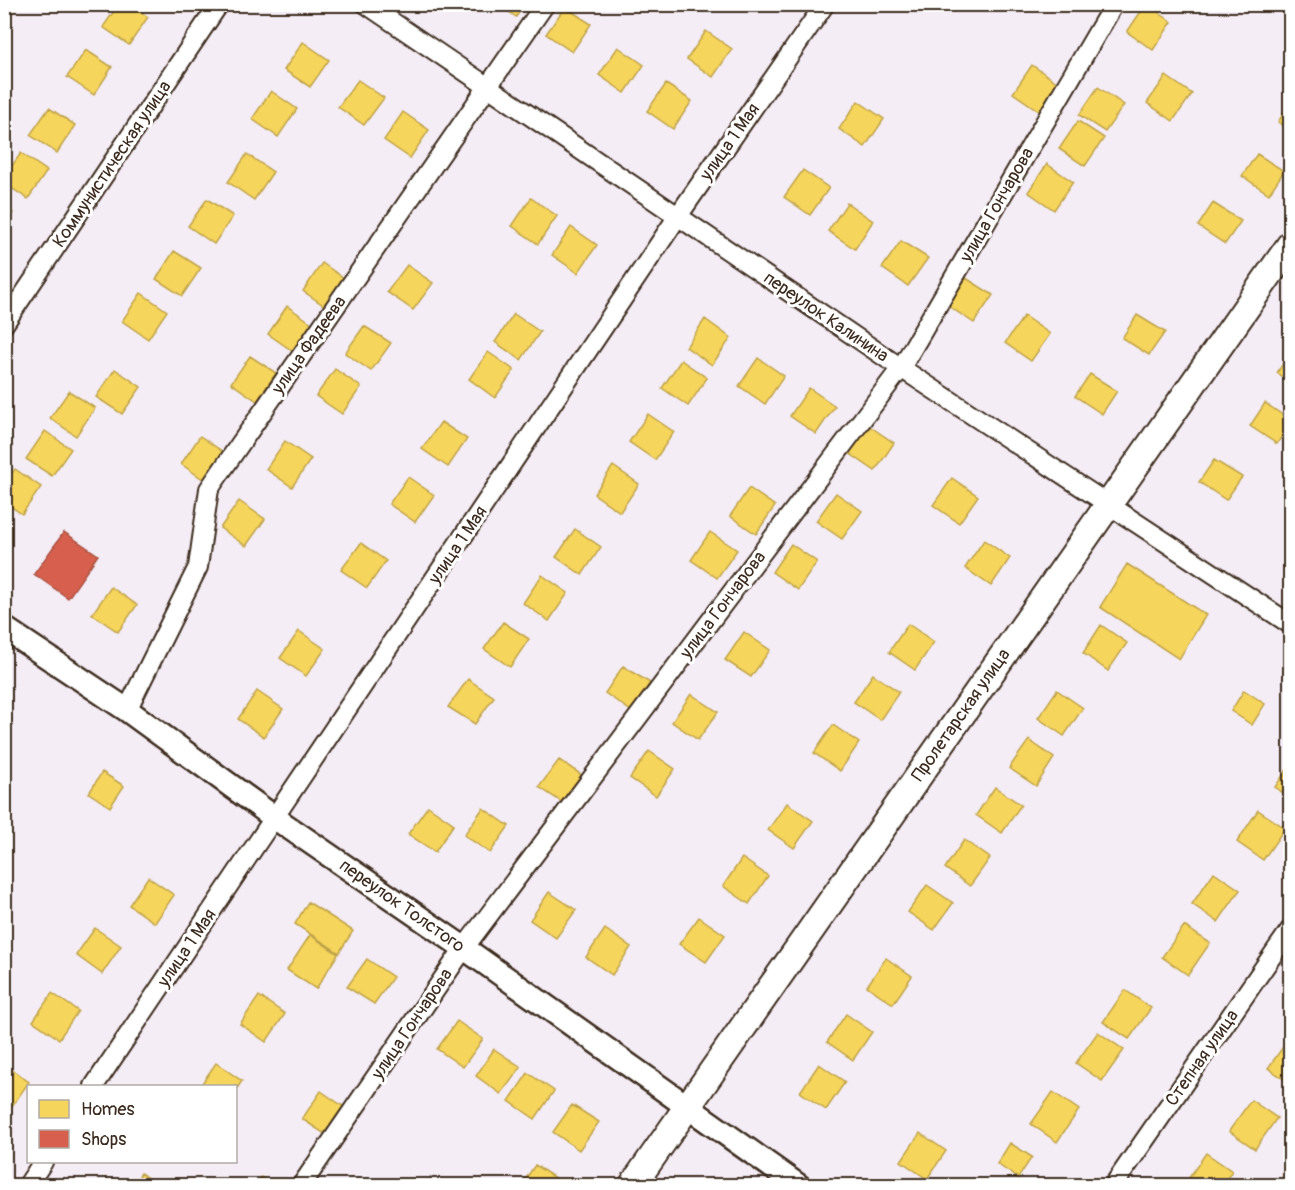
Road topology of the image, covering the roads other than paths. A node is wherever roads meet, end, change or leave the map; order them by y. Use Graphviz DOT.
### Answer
graph roads {
  1 [pos="219,4"];
  2 [pos="366,4"];
  3 [pos="545,4"];
  4 [pos="825,4"];
  5 [pos="1114,4"];
  6 [pos="488,87"];
  7 [pos="678,216"];
  8 [pos="1290,245"];
  9 [pos="4,324"];
  10 [pos="901,368"];
  11 [pos="1108,505"];
  12 [pos="1290,624"];
  13 [pos="4,628"];
  14 [pos="127,710"];
  15 [pos="275,818"];
  16 [pos="1290,930"];
  17 [pos="464,948"];
  18 [pos="95,1085"];
  19 [pos="687,1106"];
  20 [pos="42,1163"];
  21 [pos="27,1185"];
  22 [pos="301,1185"];
  23 [pos="632,1185"];
  24 [pos="799,1185"];
  25 [pos="1113,1185"];
  1 -- 9 [label="street, Коммунистическая улица"];
  2 -- 6 [label="street, переулок Калинина"];
  3 -- 6 [label="street, улица Фадеева"];
  4 -- 7 [label="street, улица 1 Мая"];
  5 -- 10 [label="street, улица Гончарова"];
  6 -- 7 [label="street, переулок Калинина"];
  6 -- 14 [label="street, улица Фадеева"];
  7 -- 10 [label="street, переулок Калинина"];
  7 -- 15 [label="street, улица 1 Мая"];
  8 -- 11 [label="main road, Пролетарская улица"];
  10 -- 11 [label="street, переулок Калинина"];
  10 -- 17 [label="street, улица Гончарова"];
  11 -- 12 [label="street, переулок Калинина"];
  11 -- 19 [label="main road, Пролетарская улица"];
  13 -- 14 [label="street, переулок Толстого"];
  14 -- 15 [label="street, переулок Толстого"];
  15 -- 17 [label="street, переулок Толстого"];
  15 -- 18 [label="street, улица 1 Мая"];
  16 -- 25 [label="street, Степная улица"];
  17 -- 19 [label="street, переулок Толстого"];
  17 -- 22 [label="street, улица Гончарова"];
  19 -- 23 [label="main road, Пролетарская улица"];
  19 -- 24 [label="street, переулок Толстого"];
  20 -- 21 [label="street"];
}
